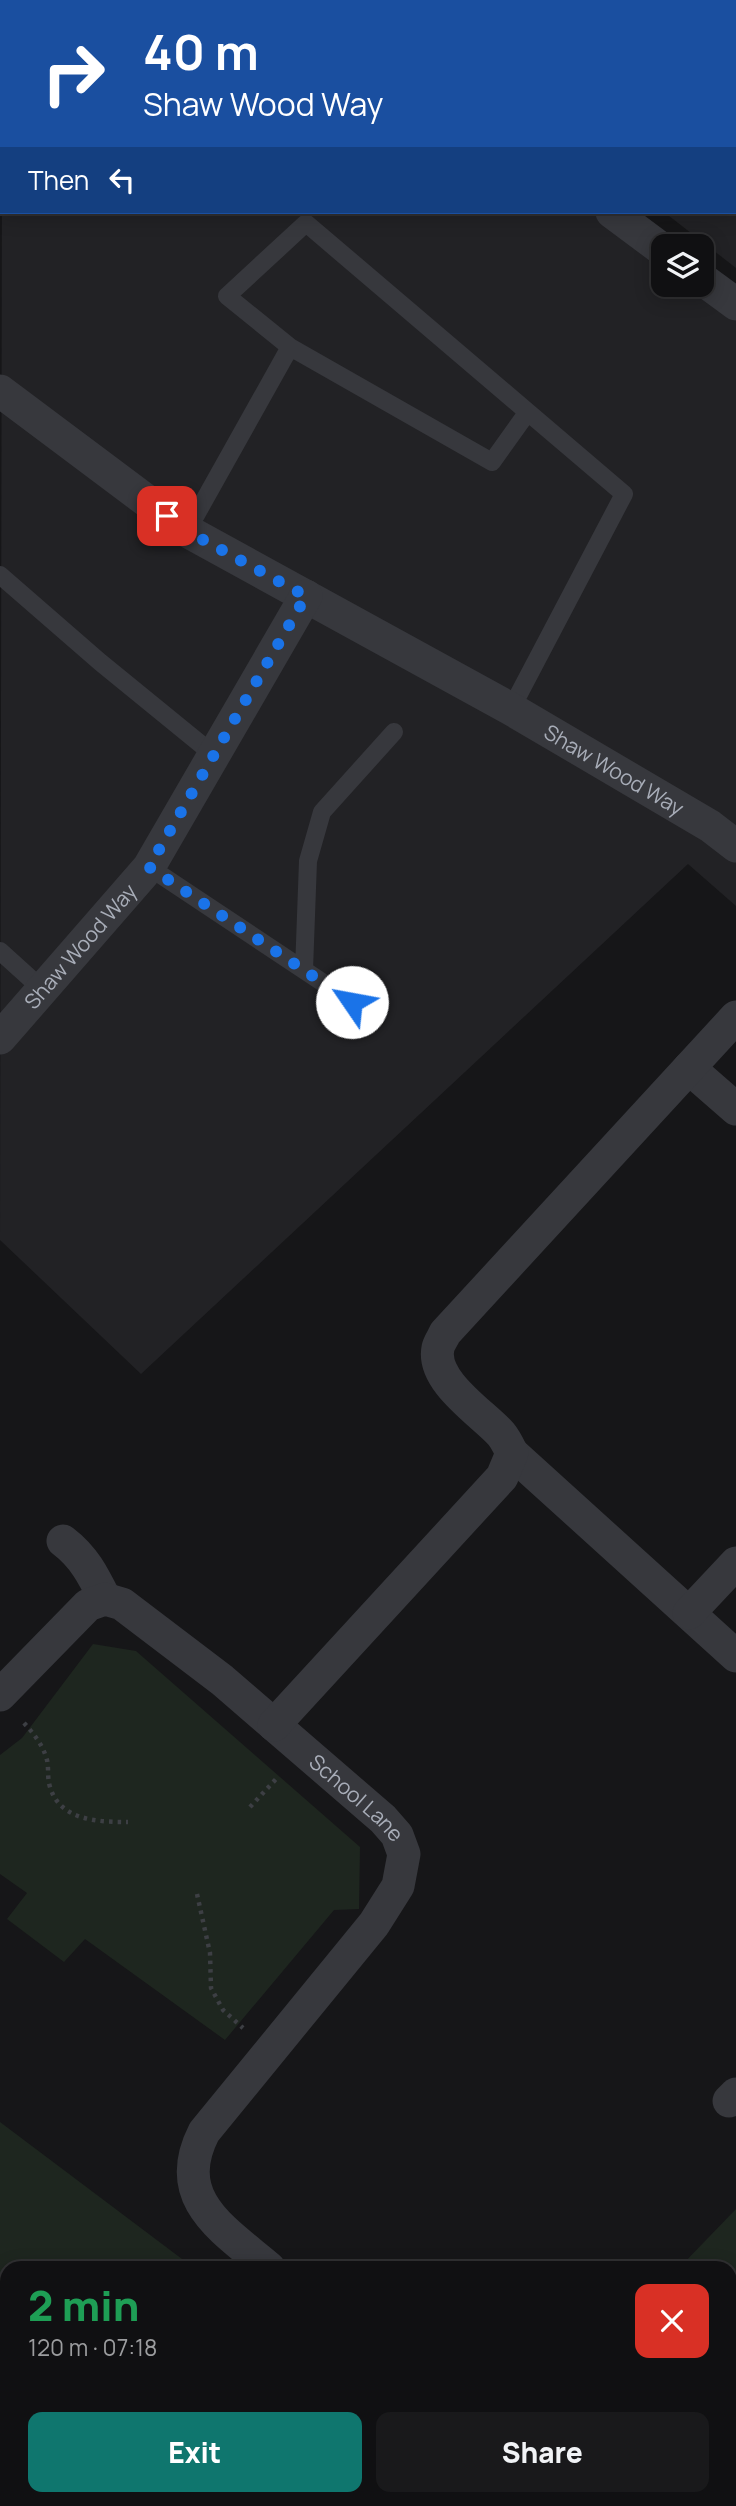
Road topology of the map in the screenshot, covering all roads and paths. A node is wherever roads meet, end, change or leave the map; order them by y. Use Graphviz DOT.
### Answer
graph roads {
  1 [pos="615,214"];
  2 [pos="651,241"];
  3 [pos="714,288"];
  4 [pos="736,304"];
  5 [pos="290,347"];
  6 [pos="0,391"];
  7 [pos="527,413"];
  8 [pos="187,531"];
  9 [pos="0,575"];
  10 [pos="306,596"];
  11 [pos="511,709"];
  12 [pos="394,732"];
  13 [pos="214,755"];
  14 [pos="736,846"];
  15 [pos="149,867"];
  16 [pos="0,951"];
  17 [pos="304,970"];
  18 [pos="42,989"];
  19 [pos="352,1002"];
  20 [pos="736,1017"];
  21 [pos="0,1038"];
  22 [pos="689,1068"];
  23 [pos="736,1108"];
  24 [pos="512,1453"];
  25 [pos="63,1541"];
  26 [pos="736,1563"];
  27 [pos="105,1599"];
  28 [pos="689,1613"];
  29 [pos="736,1656"];
  30 [pos="9,1706"];
  31 [pos="274,1725"];
  32 [pos="128,1822"];
  33 [pos="197,1894"];
  34 [pos="271,2051"];
  35 [pos="261,2261"];
  1 -- 2 [label="street"];
  3 -- 4 [label="street"];
  5 -- 7 [label="lane"];
  5 -- 7 [label="lane"];
  5 -- 8 [label="lane"];
  6 -- 8 [label="street, Shaw Wood Way"];
  7 -- 11 [label="lane"];
  8 -- 10 [label="street, Shaw Wood Way"];
  9 -- 13 [label="lane"];
  10 -- 11 [label="street, Shaw Wood Way"];
  10 -- 13 [label="street, Shaw Wood Way"];
  11 -- 14 [label="street, Shaw Wood Way"];
  12 -- 17 [label="lane"];
  13 -- 15 [label="street, Shaw Wood Way"];
  15 -- 17 [label="lane"];
  15 -- 18 [label="street, Shaw Wood Way"];
  16 -- 18 [label="lane"];
  17 -- 19 [label="lane"];
  18 -- 21 [label="street, Shaw Wood Way"];
  20 -- 22 [label="street"];
  22 -- 23 [label="street"];
  22 -- 24 [label="street"];
  24 -- 28 [label="street"];
  24 -- 31 [label="street"];
  25 -- 27 [label="street"];
  26 -- 28 [label="street"];
  27 -- 30 [label="street"];
  27 -- 31 [label="street, School Lane"];
  28 -- 29 [label="street"];
  30 -- 32 [label="path"];
  31 -- 34 [label="street, School Lane"];
  33 -- 34 [label="path"];
  34 -- 35 [label="street, School Lane"];
}
